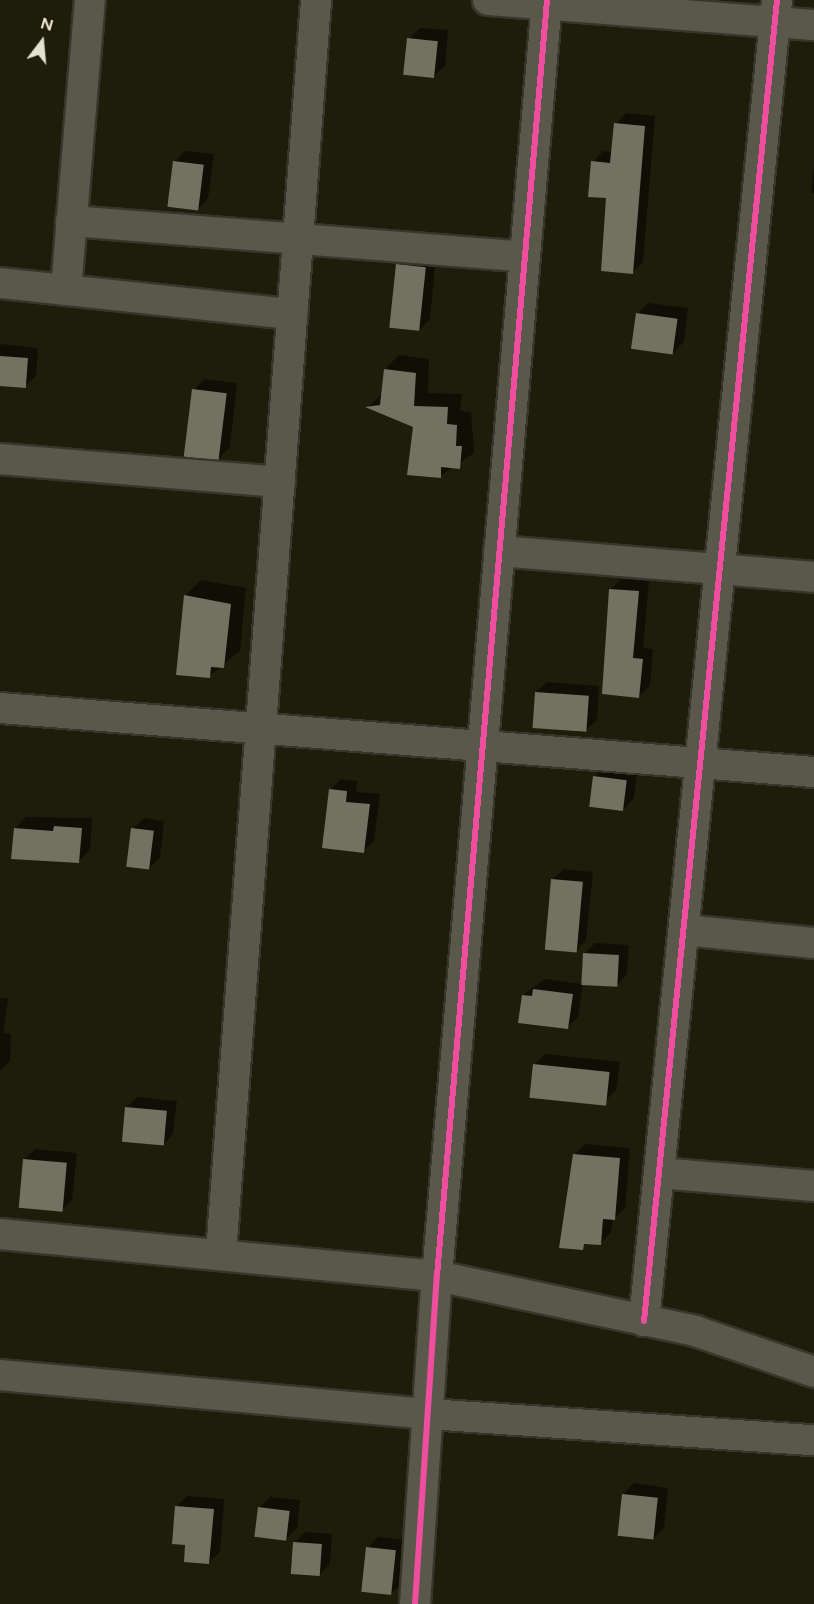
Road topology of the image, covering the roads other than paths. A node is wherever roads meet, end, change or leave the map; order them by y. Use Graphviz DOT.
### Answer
graph roads {
  1 [pos="90,0"];
  2 [pos="316,0"];
  3 [pos="488,0"];
  4 [pos="547,2"];
  5 [pos="776,11"];
  6 [pos="814,25"];
  7 [pos="71,221"];
  8 [pos="299,239"];
  9 [pos="525,257"];
  10 [pos="0,283"];
  11 [pos="66,290"];
  12 [pos="292,314"];
  13 [pos="0,459"];
  14 [pos="280,482"];
  15 [pos="500,551"];
  16 [pos="720,569"];
  17 [pos="814,577"];
  18 [pos="0,708"];
  19 [pos="261,728"];
  20 [pos="483,746"];
  21 [pos="700,763"];
  22 [pos="814,772"];
  23 [pos="684,930"];
  24 [pos="814,943"];
  25 [pos="659,1173"];
  26 [pos="814,1186"];
  27 [pos="0,1234"];
  28 [pos="221,1253"];
  29 [pos="437,1276"];
  30 [pos="644,1321"];
  31 [pos="814,1372"];
  32 [pos="0,1375"];
  33 [pos="428,1414"];
  34 [pos="814,1440"];
  35 [pos="416,1604"];
  1 -- 7 [label="street"];
  2 -- 8 [label="street"];
  3 -- 4 [label="street"];
  4 -- 5 [label="street"];
  4 -- 9 [label="street"];
  5 -- 6 [label="street"];
  5 -- 16 [label="street"];
  7 -- 8 [label="street"];
  7 -- 11 [label="street"];
  8 -- 9 [label="street"];
  8 -- 12 [label="street"];
  9 -- 15 [label="street"];
  10 -- 11 [label="street"];
  11 -- 12 [label="street"];
  12 -- 14 [label="street"];
  13 -- 14 [label="street"];
  14 -- 19 [label="street"];
  15 -- 16 [label="street"];
  15 -- 20 [label="street"];
  16 -- 17 [label="street"];
  16 -- 21 [label="street"];
  18 -- 19 [label="street"];
  19 -- 20 [label="street"];
  19 -- 28 [label="street"];
  20 -- 21 [label="street"];
  20 -- 29 [label="street"];
  21 -- 22 [label="street"];
  21 -- 23 [label="street"];
  23 -- 24 [label="street"];
  23 -- 25 [label="street"];
  25 -- 26 [label="street"];
  25 -- 30 [label="street"];
  27 -- 28 [label="street"];
  28 -- 29 [label="street"];
  29 -- 30 [label="street"];
  29 -- 33 [label="street"];
  30 -- 31 [label="street"];
  32 -- 33 [label="street"];
  33 -- 34 [label="street"];
  33 -- 35 [label="street"];
}
